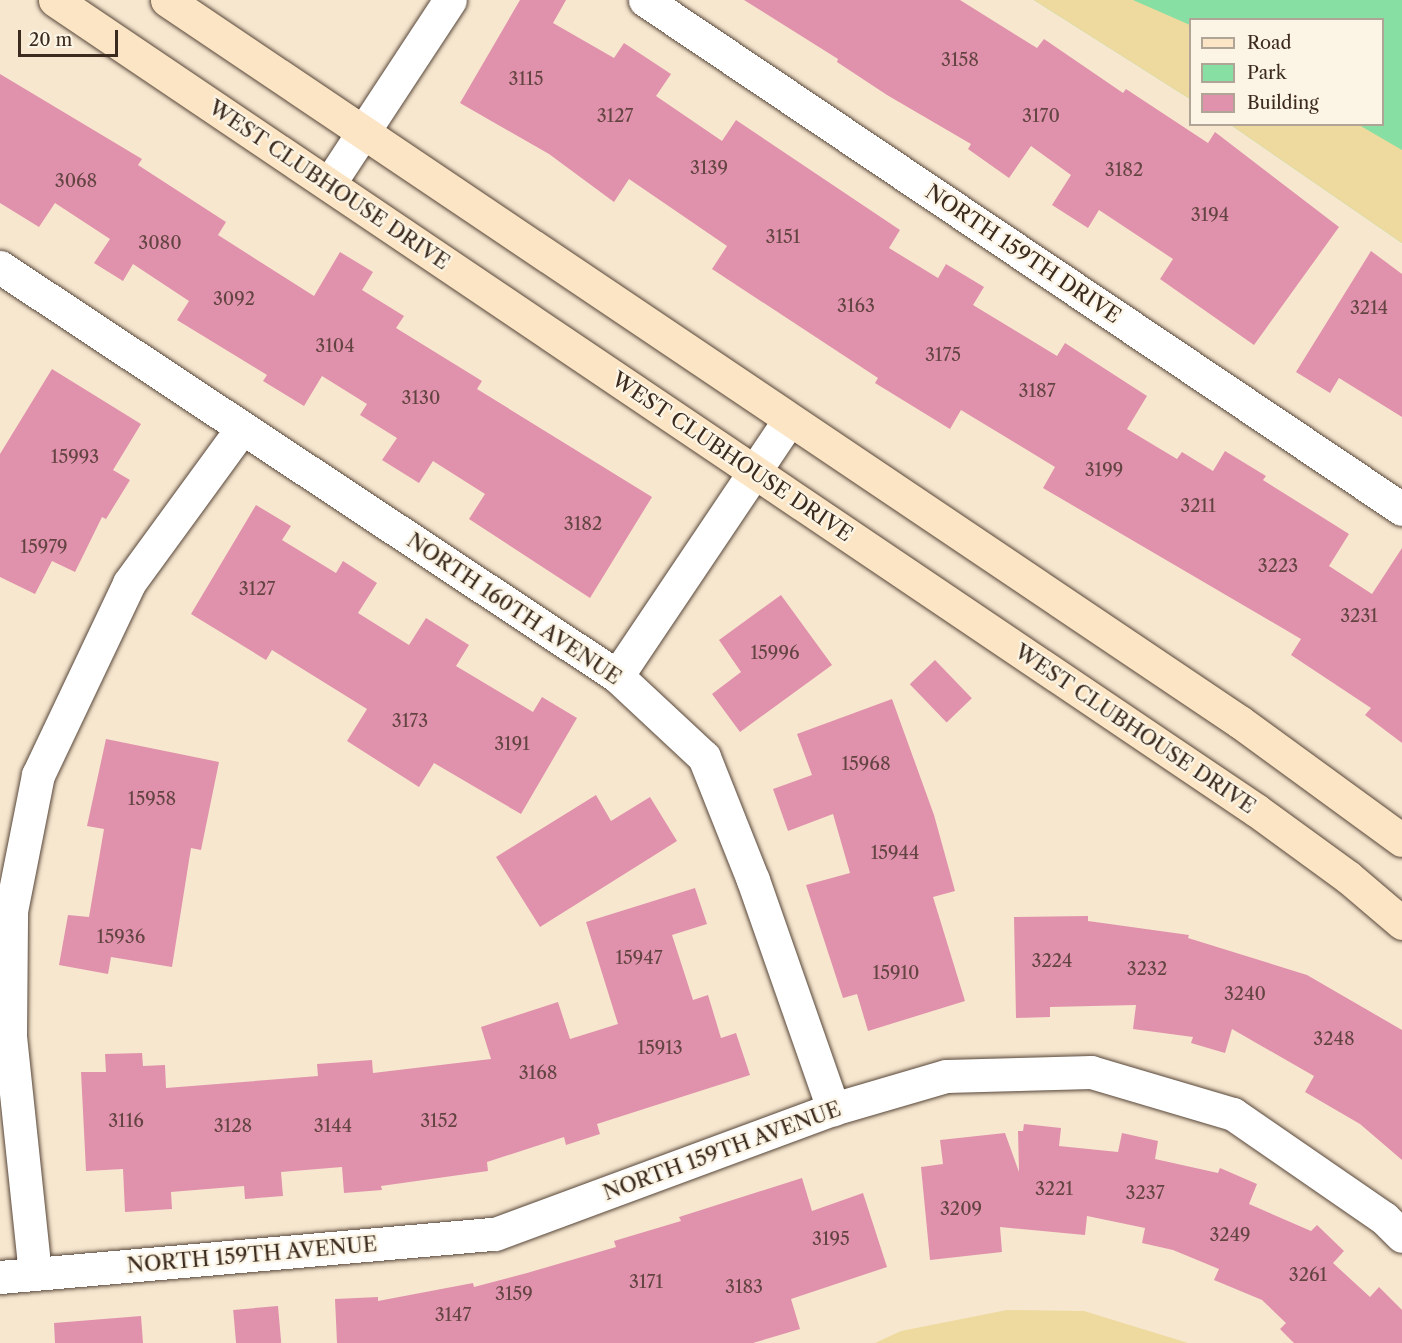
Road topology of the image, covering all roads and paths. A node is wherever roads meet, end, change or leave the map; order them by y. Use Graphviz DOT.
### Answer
graph roads {
  1 [pos="55,0"];
  2 [pos="167,0"];
  3 [pos="450,0"];
  4 [pos="645,0"];
  5 [pos="363,132"];
  6 [pos="329,184"];
  7 [pos="0,267"];
  8 [pos="789,420"];
  9 [pos="242,428"];
  10 [pos="754,473"];
  11 [pos="1402,509"];
  12 [pos="617,676"];
  13 [pos="1402,840"];
  14 [pos="1402,923"];
  15 [pos="833,1109"];
  16 [pos="1402,1236"];
  17 [pos="35,1274"];
  18 [pos="0,1277"];
  1 -- 6 [label="street, WEST CLUBHOUSE DRIVE"];
  2 -- 5 [label="street"];
  3 -- 5 [label="street"];
  4 -- 11 [label="street, NORTH 159TH DRIVE"];
  5 -- 6 [label="street"];
  5 -- 8 [label="street"];
  6 -- 10 [label="street, WEST CLUBHOUSE DRIVE"];
  7 -- 9 [label="street, NORTH 160TH AVENUE"];
  8 -- 10 [label="street"];
  8 -- 13 [label="street"];
  9 -- 12 [label="street, NORTH 160TH AVENUE"];
  9 -- 17 [label="street"];
  10 -- 12 [label="street"];
  10 -- 14 [label="street, WEST CLUBHOUSE DRIVE"];
  12 -- 15 [label="street, NORTH 160TH AVENUE"];
  15 -- 16 [label="street, NORTH 159TH AVENUE"];
  15 -- 17 [label="street, NORTH 159TH AVENUE"];
  17 -- 18 [label="street, NORTH 159TH AVENUE"];
}
